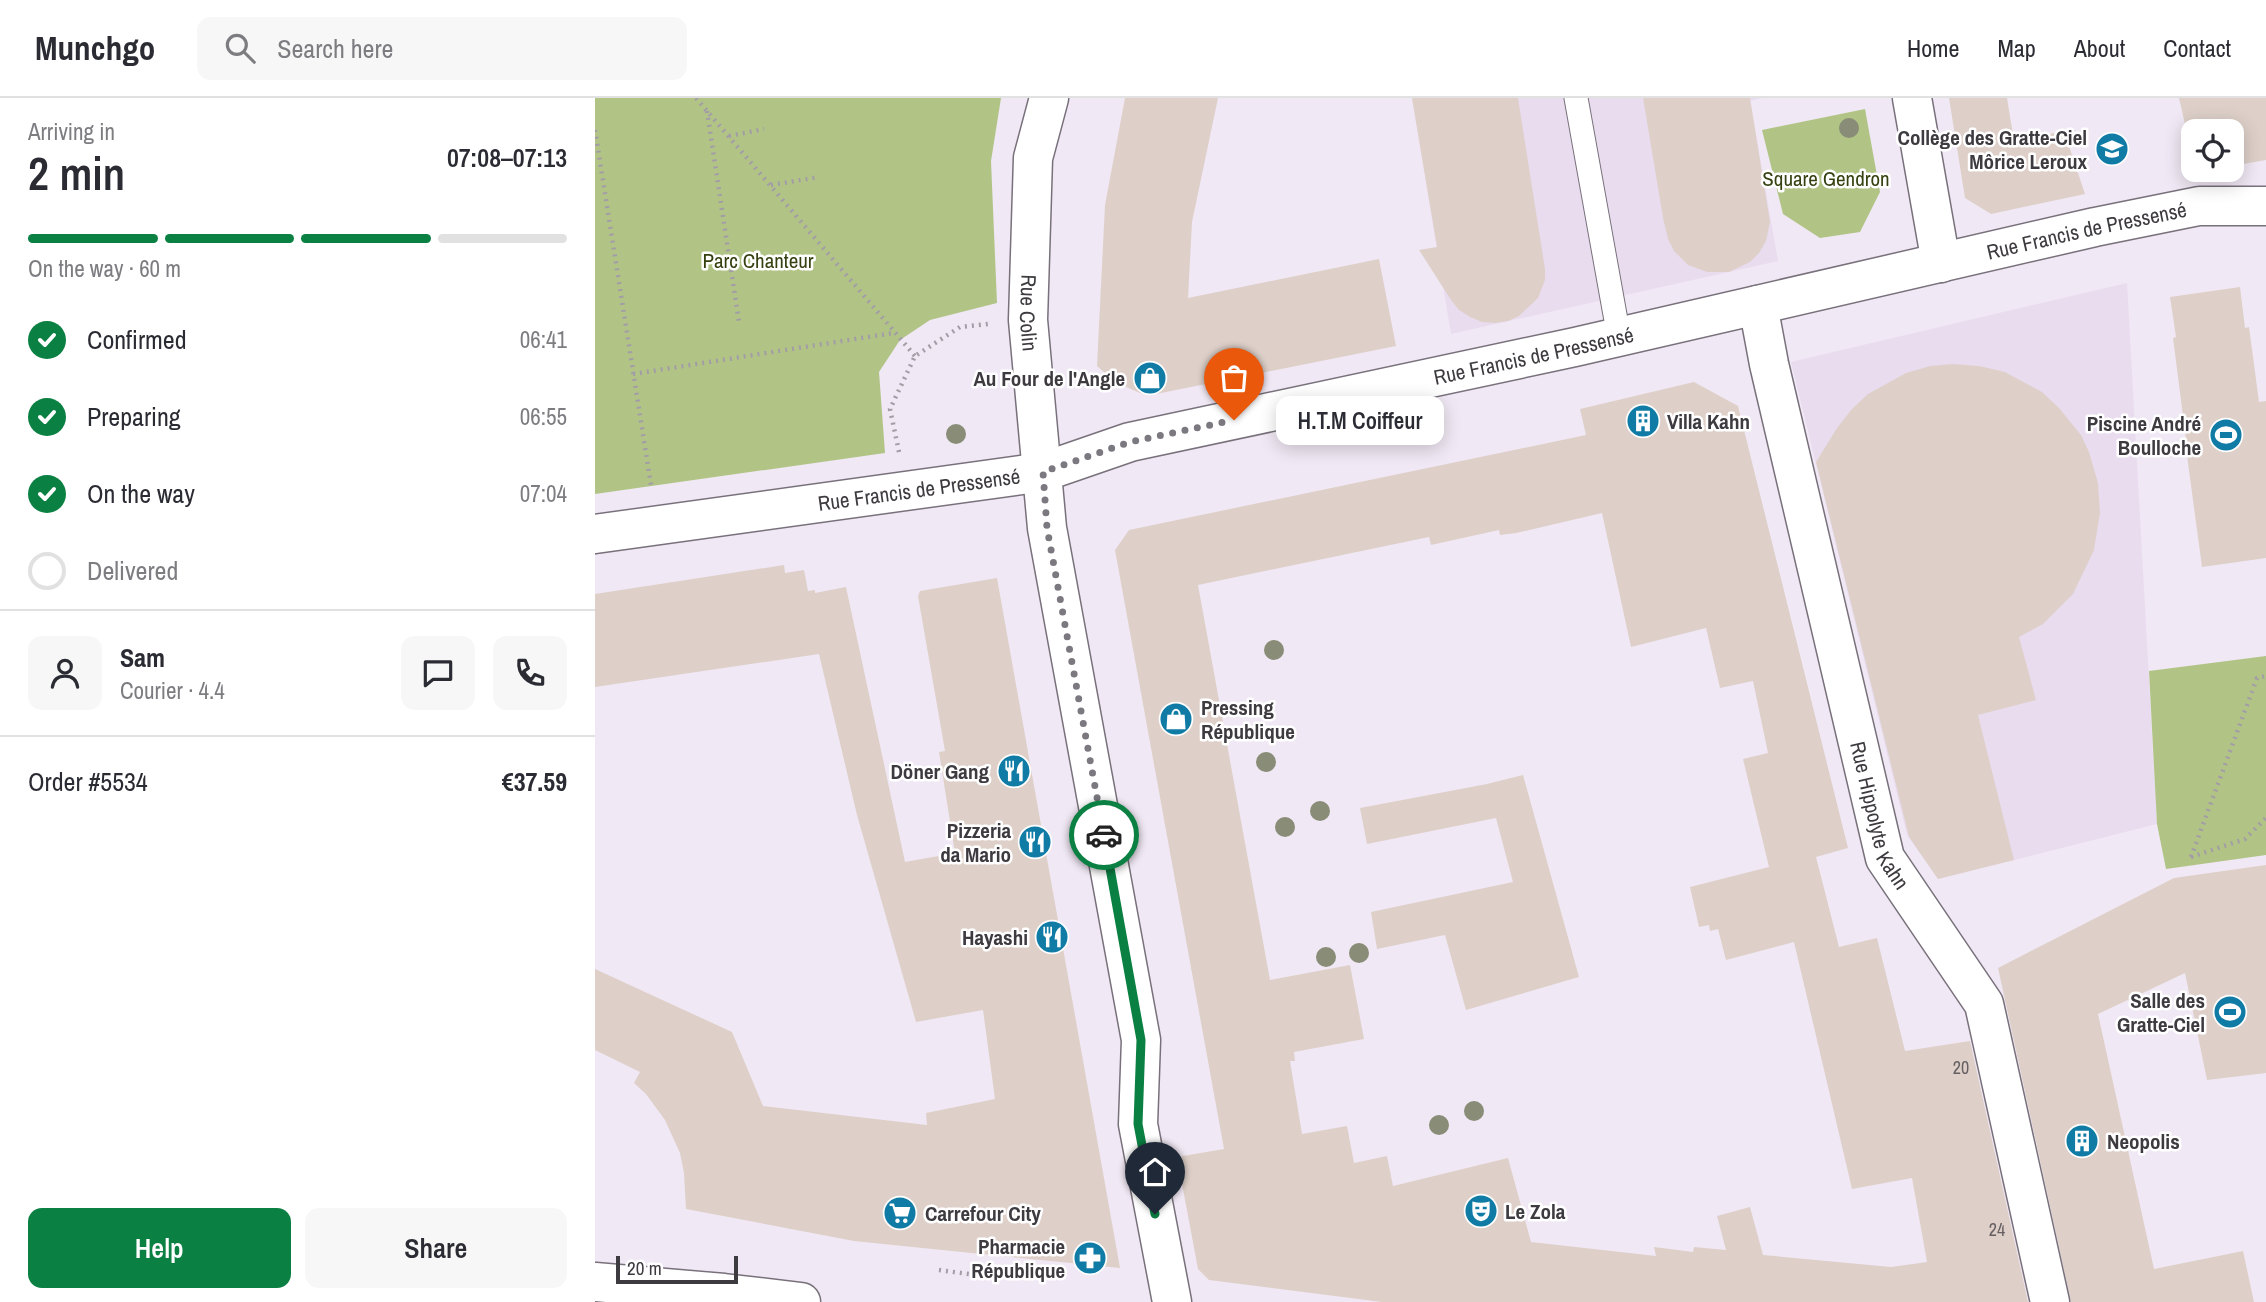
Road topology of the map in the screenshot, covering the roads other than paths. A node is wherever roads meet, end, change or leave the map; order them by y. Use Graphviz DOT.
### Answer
graph roads {
  1 [pos="1049,98"];
  2 [pos="1576,98"];
  3 [pos="1912,98"];
  4 [pos="2266,206"];
  5 [pos="1941,263"];
  6 [pos="1758,305"];
  7 [pos="1619,337"];
  8 [pos="1043,472"];
  9 [pos="595,534"];
  10 [pos="595,1282"];
  11 [pos="801,1302"];
  12 [pos="1172,1302"];
  13 [pos="2050,1302"];
  1 -- 8 [label="street, Rue Colin"];
  2 -- 7 [label="lane"];
  3 -- 5 [label="street"];
  4 -- 5 [label="street, Rue Francis de Pressensé"];
  5 -- 6 [label="street, Rue Francis de Pressensé"];
  6 -- 7 [label="street, Rue Francis de Pressensé"];
  6 -- 13 [label="street, Rue Hippolyte Kahn"];
  7 -- 8 [label="street, Rue Francis de Pressensé"];
  8 -- 9 [label="street, Rue Francis de Pressensé"];
  8 -- 12 [label="street, Rue Colin"];
  10 -- 11 [label="street"];
}
